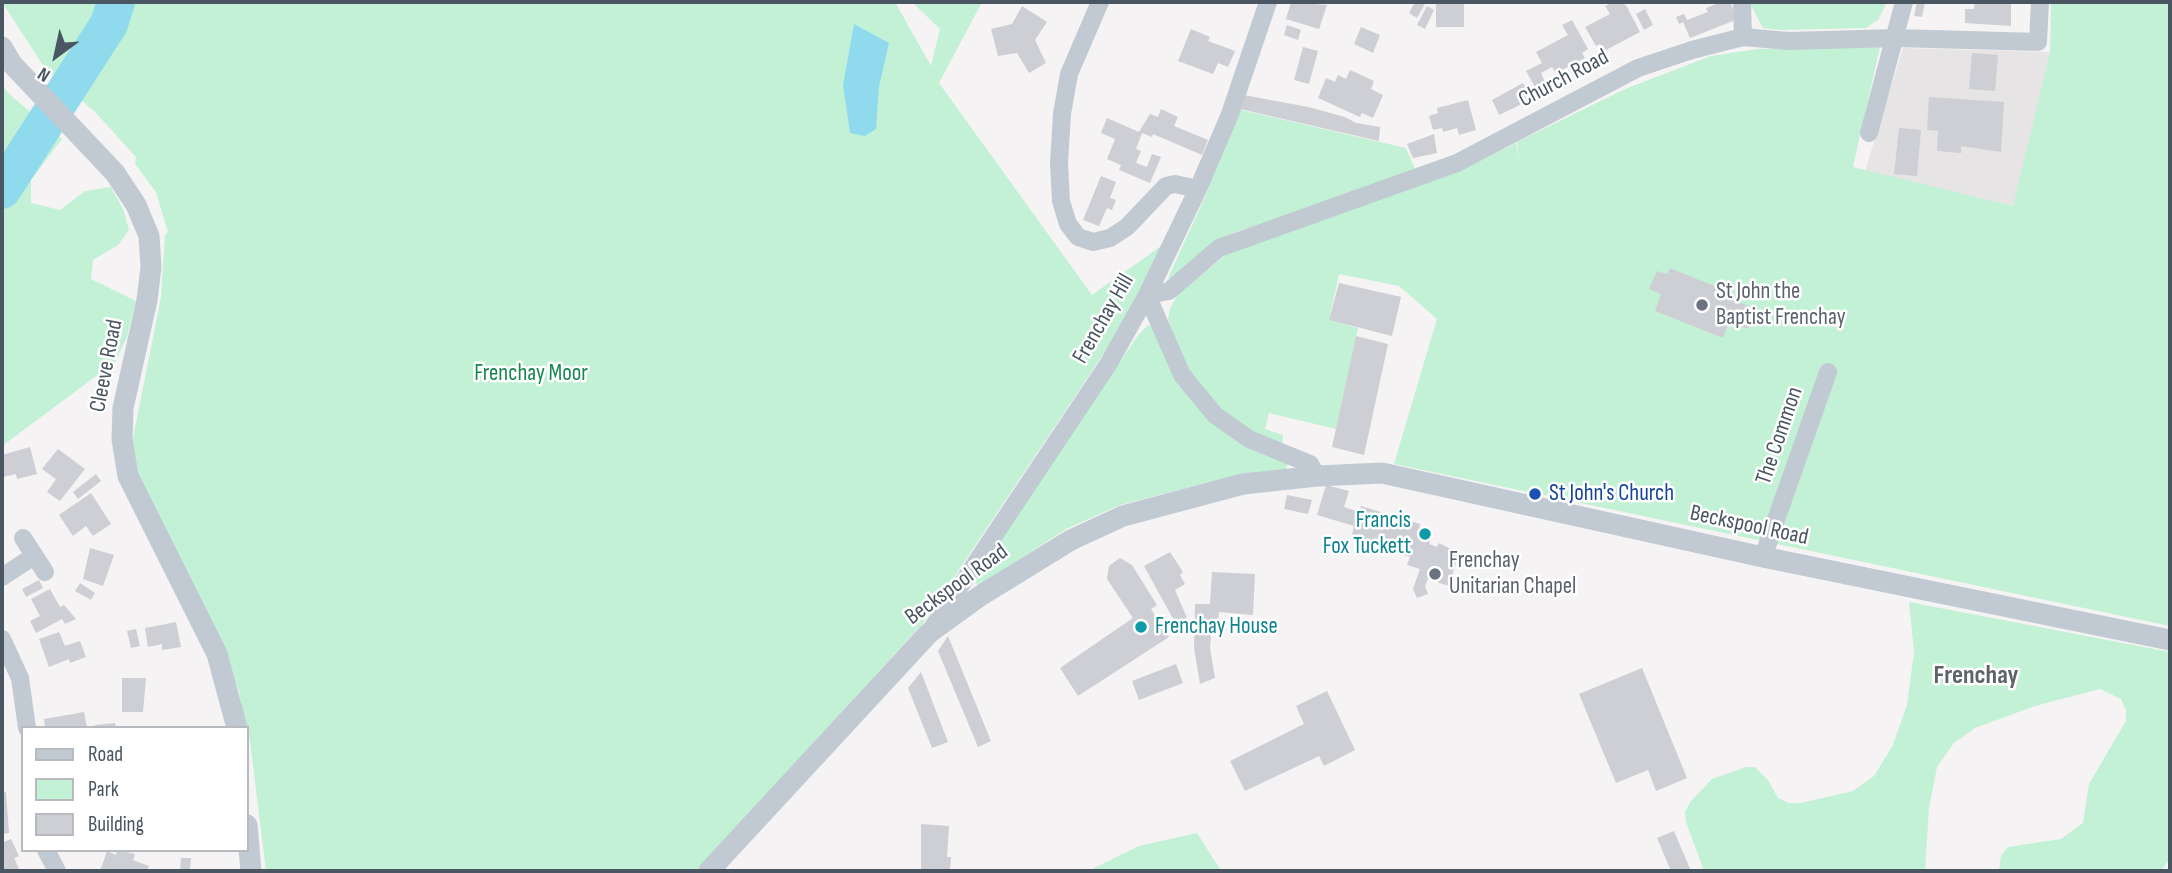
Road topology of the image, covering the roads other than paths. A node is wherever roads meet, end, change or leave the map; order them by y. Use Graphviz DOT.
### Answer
graph roads {
  1 [pos="1100,2"];
  2 [pos="1268,2"];
  3 [pos="1742,2"];
  4 [pos="1904,2"];
  5 [pos="2040,2"];
  6 [pos="1743,37"];
  7 [pos="1896,38"];
  8 [pos="7,55"];
  9 [pos="1869,133"];
  10 [pos="1198,189"];
  11 [pos="1147,295"];
  12 [pos="1828,372"];
  13 [pos="1317,475"];
  14 [pos="23,538"];
  15 [pos="34,556"];
  16 [pos="1763,556"];
  17 [pos="45,572"];
  18 [pos="2,577"];
  19 [pos="929,633"];
  20 [pos="2,639"];
  21 [pos="2170,640"];
  22 [pos="27,726"];
  23 [pos="236,726"];
  24 [pos="248,836"];
  25 [pos="47,852"];
  26 [pos="57,871"];
  27 [pos="251,871"];
  28 [pos="709,871"];
  1 -- 10 [label="street"];
  2 -- 10 [label="street, Frenchay Hill"];
  3 -- 6 [label="street"];
  4 -- 7 [label="street"];
  5 -- 7 [label="street, Church Road"];
  6 -- 7 [label="street, Church Road"];
  6 -- 11 [label="street, Church Road"];
  7 -- 9 [label="street"];
  8 -- 23 [label="street, Cleeve Road"];
  10 -- 11 [label="street, Frenchay Hill"];
  11 -- 13 [label="street"];
  11 -- 19 [label="street, Frenchay Hill"];
  12 -- 16 [label="street, The Common"];
  13 -- 16 [label="street, Beckspool Road"];
  13 -- 19 [label="street, Beckspool Road"];
  14 -- 15 [label="street"];
  15 -- 17 [label="street"];
  15 -- 18 [label="street"];
  16 -- 21 [label="street, Beckspool Road"];
  19 -- 28 [label="street, Beckspool Road"];
  20 -- 22 [label="street"];
  24 -- 27 [label="street"];
  25 -- 26 [label="street"];
}
